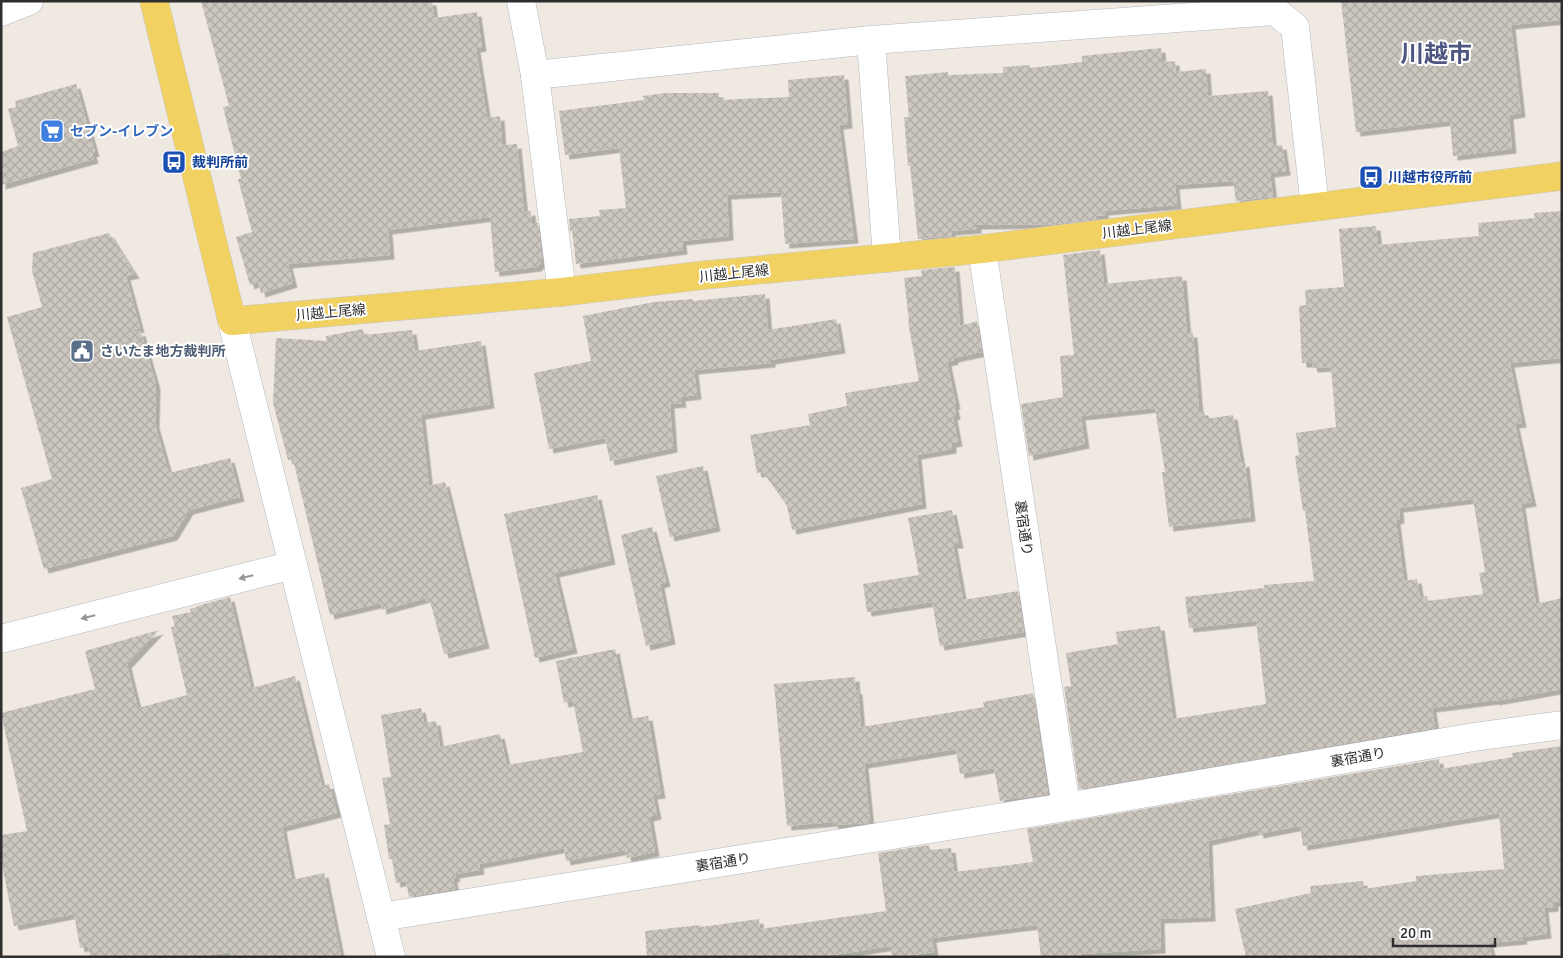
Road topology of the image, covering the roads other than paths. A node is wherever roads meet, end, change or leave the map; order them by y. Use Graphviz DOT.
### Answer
graph roads {
  1 [pos="30,1"];
  2 [pos="154,1"];
  3 [pos="522,1"];
  4 [pos="1,12"];
  5 [pos="871,40"];
  6 [pos="535,75"];
  7 [pos="1562,176"];
  8 [pos="1316,207"];
  9 [pos="982,249"];
  10 [pos="887,258"];
  11 [pos="562,292"];
  12 [pos="232,320"];
  13 [pos="293,565"];
  14 [pos="1,639"];
  15 [pos="1562,725"];
  16 [pos="1066,807"];
  17 [pos="381,918"];
  18 [pos="391,957"];
  1 -- 4 [label="street"];
  2 -- 12 [label="main road"];
  3 -- 6 [label="street"];
  5 -- 6 [label="street"];
  5 -- 8 [label="street"];
  5 -- 10 [label="street"];
  6 -- 11 [label="street"];
  7 -- 8 [label="main road, 川越上尾線"];
  8 -- 9 [label="main road, 川越上尾線"];
  9 -- 10 [label="main road, 川越上尾線"];
  9 -- 16 [label="street, 裏宿通り"];
  10 -- 11 [label="main road, 川越上尾線"];
  11 -- 12 [label="main road, 川越上尾線"];
  12 -- 13 [label="street"];
  13 -- 14 [label="street, one-way"];
  13 -- 17 [label="street"];
  15 -- 16 [label="street, 裏宿通り"];
  16 -- 17 [label="street, 裏宿通り"];
  17 -- 18 [label="street"];
}
